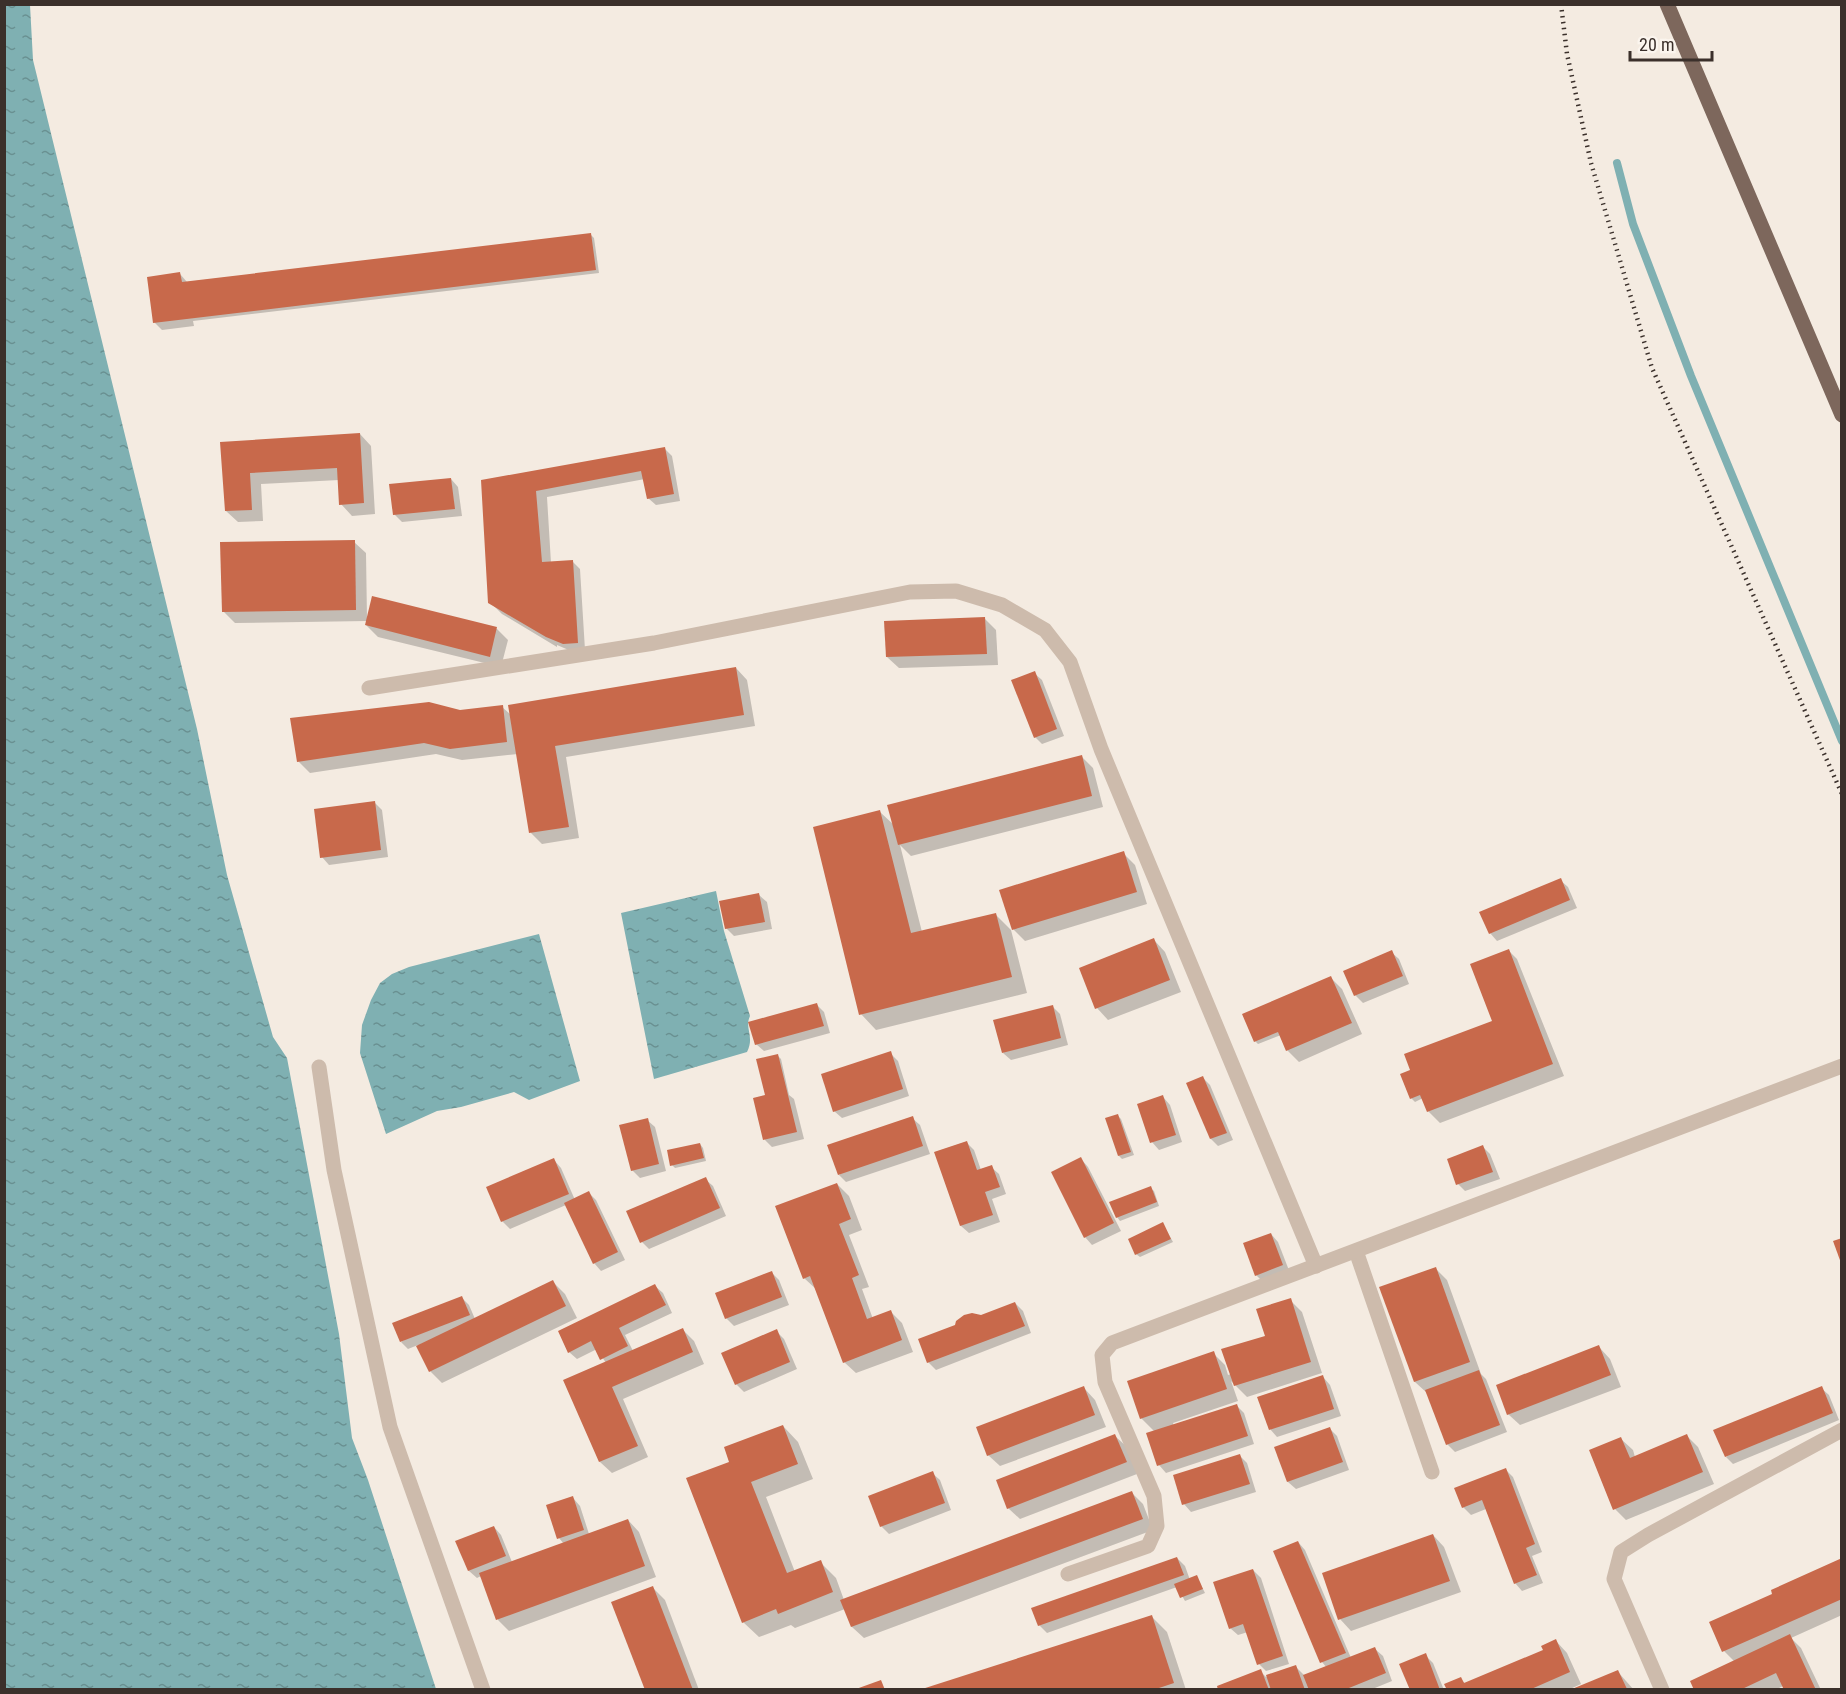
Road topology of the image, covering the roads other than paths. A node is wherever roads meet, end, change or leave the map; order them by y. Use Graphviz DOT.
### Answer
graph roads {
  1 [pos="1667,4"];
  2 [pos="1842,416"];
  3 [pos="369,688"];
  4 [pos="319,1066"];
  5 [pos="1842,1066"];
  6 [pos="1356,1251"];
  7 [pos="1316,1266"];
  8 [pos="1842,1430"];
  9 [pos="1432,1472"];
  10 [pos="1068,1574"];
  11 [pos="483,1689"];
  12 [pos="1662,1689"];
  1 -- 2 [label="main road"];
  3 -- 7 [label="street"];
  4 -- 11 [label="street"];
  5 -- 6 [label="street"];
  6 -- 7 [label="street"];
  6 -- 9 [label="street"];
  7 -- 10 [label="street"];
  8 -- 12 [label="street"];
}
